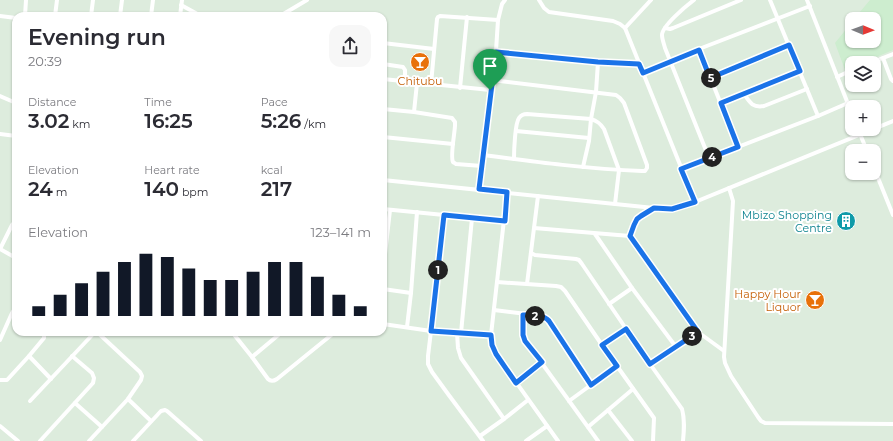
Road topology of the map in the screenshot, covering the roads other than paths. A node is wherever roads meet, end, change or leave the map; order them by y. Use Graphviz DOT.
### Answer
graph roads {
  1 [pos="26,0"];
  2 [pos="57,0"];
  3 [pos="93,0"];
  4 [pos="122,0"];
  5 [pos="153,0"];
  6 [pos="307,0"];
  7 [pos="505,0"];
  8 [pos="539,0"];
  9 [pos="651,0"];
  10 [pos="694,0"];
  11 [pos="739,0"];
  12 [pos="770,0"];
  13 [pos="807,0"];
  14 [pos="182,2"];
  15 [pos="810,6"];
  16 [pos="24,12"];
  17 [pos="56,12"];
  18 [pos="92,12"];
  19 [pos="120,12"];
  20 [pos="152,12"];
  21 [pos="181,12"];
  22 [pos="196,12"];
  23 [pos="287,12"];
  24 [pos="0,16"];
  25 [pos="467,17"];
  26 [pos="12,18"];
  27 [pos="778,18"];
  28 [pos="498,20"];
  29 [pos="625,28"];
  30 [pos="665,28"];
  31 [pos="387,43"];
  32 [pos="789,45"];
  33 [pos="434,49"];
  34 [pos="699,50"];
  35 [pos="496,52"];
  36 [pos="893,54"];
  37 [pos="883,58"];
  38 [pos="670,61"];
  39 [pos="598,62"];
  40 [pos="639,64"];
  41 [pos="387,65"];
  42 [pos="800,71"];
  43 [pos="643,73"];
  44 [pos="845,73"];
  45 [pos="837,77"];
  46 [pos="710,78"];
  47 [pos="387,80"];
  48 [pos="492,80"];
  49 [pos="893,81"];
  50 [pos="405,82"];
  51 [pos="417,83"];
  52 [pos="431,84"];
  53 [pos="460,88"];
  54 [pos="807,89"];
  55 [pos="490,90"];
  56 [pos="596,92"];
  57 [pos="744,94"];
  58 [pos="0,96"];
  59 [pos="847,100"];
  60 [pos="12,101"];
  61 [pos="721,103"];
  62 [pos="845,104"];
  63 [pos="387,109"];
  64 [pos="414,112"];
  65 [pos="818,116"];
  66 [pos="591,119"];
  67 [pos="893,121"];
  68 [pos="881,126"];
  69 [pos="516,131"];
  70 [pos="0,134"];
  71 [pos="12,136"];
  72 [pos="859,136"];
  73 [pos="387,137"];
  74 [pos="589,138"];
  75 [pos="453,144"];
  76 [pos="738,147"];
  77 [pos="483,155"];
  78 [pos="709,158"];
  79 [pos="514,159"];
  80 [pos="482,166"];
  81 [pos="583,167"];
  82 [pos="681,169"];
  83 [pos="619,170"];
  84 [pos="387,180"];
  85 [pos="879,180"];
  86 [pos="729,188"];
  87 [pos="479,189"];
  88 [pos="507,192"];
  89 [pos="538,196"];
  90 [pos="695,202"];
  91 [pos="615,204"];
  92 [pos="654,208"];
  93 [pos="892,209"];
  94 [pos="387,210"];
  95 [pos="390,210"];
  96 [pos="417,212"];
  97 [pos="444,215"];
  98 [pos="893,215"];
  99 [pos="472,218"];
  100 [pos="505,221"];
  101 [pos="12,225"];
  102 [pos="534,228"];
  103 [pos="387,232"];
  104 [pos="595,234"];
  105 [pos="630,236"];
  106 [pos="0,249"];
  107 [pos="531,253"];
  108 [pos="12,256"];
  109 [pos="497,282"];
  110 [pos="527,284"];
  111 [pos="632,288"];
  112 [pos="387,290"];
  113 [pos="411,293"];
  114 [pos="609,304"];
  115 [pos="494,310"];
  116 [pos="12,313"];
  117 [pos="523,315"];
  118 [pos="387,325"];
  119 [pos="407,328"];
  120 [pos="626,329"];
  121 [pos="431,331"];
  122 [pos="698,332"];
  123 [pos="459,333"];
  124 [pos="491,335"];
  125 [pos="44,336"];
  126 [pos="92,336"];
  127 [pos="100,336"];
  128 [pos="235,336"];
  129 [pos="277,336"];
  130 [pos="330,336"];
  131 [pos="0,340"];
  132 [pos="602,345"];
  133 [pos="676,347"];
  134 [pos="724,351"];
  135 [pos="29,356"];
  136 [pos="72,356"];
  137 [pos="252,357"];
  138 [pos="542,362"];
  139 [pos="650,364"];
  140 [pos="617,366"];
  141 [pos="51,379"];
  142 [pos="0,380"];
  143 [pos="516,383"];
  144 [pos="591,385"];
  145 [pos="633,389"];
  146 [pos="128,399"];
  147 [pos="528,400"];
  148 [pos="30,401"];
  149 [pos="569,401"];
  150 [pos="75,403"];
  151 [pos="608,410"];
  152 [pos="504,419"];
  153 [pos="152,421"];
  154 [pos="893,424"];
  155 [pos="0,426"];
  156 [pos="547,426"];
  157 [pos="102,427"];
  158 [pos="588,427"];
  159 [pos="480,436"];
  160 [pos="18,441"];
  161 [pos="40,441"];
  162 [pos="89,441"];
  163 [pos="133,441"];
  164 [pos="201,441"];
  165 [pos="483,441"];
  166 [pos="526,441"];
  167 [pos="558,441"];
  168 [pos="598,441"];
  169 [pos="632,441"];
  170 [pos="653,441"];
  171 [pos="683,441"];
  1 -- 16 [label="street"];
  2 -- 17 [label="street"];
  3 -- 18 [label="street"];
  4 -- 19 [label="street"];
  5 -- 20 [label="street"];
  6 -- 23 [label="street"];
  7 -- 28 [label="street"];
  8 -- 29 [label="street"];
  9 -- 29 [label="street"];
  10 -- 30 [label="street"];
  11 -- 30 [label="street"];
  12 -- 27 [label="street"];
  13 -- 15 [label="street"];
  14 -- 21 [label="street"];
  14 -- 22 [label="street"];
  15 -- 27 [label="street"];
  15 -- 45 [label="street"];
  24 -- 26 [label="street"];
  25 -- 28 [label="street"];
  25 -- 33 [label="street"];
  25 -- 53 [label="street"];
  27 -- 32 [label="street"];
  27 -- 34 [label="street"];
  28 -- 35 [label="street"];
  29 -- 40 [label="street"];
  30 -- 38 [label="street"];
  31 -- 33 [label="street"];
  32 -- 42 [label="street"];
  32 -- 46 [label="street"];
  33 -- 52 [label="street"];
  34 -- 38 [label="street"];
  34 -- 46 [label="street"];
  35 -- 39 [label="street"];
  35 -- 48 [label="street"];
  36 -- 37 [label="street"];
  37 -- 49 [label="street"];
  38 -- 43 [label="street"];
  38 -- 78 [label="street"];
  39 -- 40 [label="street"];
  39 -- 56 [label="street"];
  40 -- 43 [label="street"];
  41 -- 50 [label="street"];
  42 -- 54 [label="street"];
  42 -- 57 [label="street"];
  43 -- 82 [label="street"];
  44 -- 45 [label="street"];
  45 -- 59 [label="street"];
  46 -- 61 [label="street"];
  47 -- 50 [label="street"];
  48 -- 55 [label="street"];
  48 -- 56 [label="street"];
  50 -- 51 [label="street"];
  51 -- 52 [label="street"];
  51 -- 64 [label="street"];
  52 -- 53 [label="street"];
  53 -- 55 [label="street"];
  54 -- 57 [label="street"];
  54 -- 65 [label="street"];
  55 -- 77 [label="street"];
  56 -- 66 [label="street"];
  56 -- 83 [label="street"];
  57 -- 61 [label="street"];
  58 -- 60 [label="street"];
  61 -- 76 [label="street"];
  62 -- 65 [label="street"];
  63 -- 64 [label="street"];
  64 -- 75 [label="street"];
  65 -- 76 [label="street"];
  66 -- 69 [label="street"];
  66 -- 74 [label="street"];
  66 -- 83 [label="street"];
  67 -- 68 [label="street"];
  69 -- 74 [label="street"];
  69 -- 79 [label="street"];
  70 -- 71 [label="street"];
  72 -- 86 [label="street"];
  73 -- 75 [label="street"];
  74 -- 81 [label="street"];
  75 -- 80 [label="street"];
  76 -- 78 [label="street"];
  77 -- 79 [label="street"];
  77 -- 80 [label="street"];
  78 -- 82 [label="street"];
  79 -- 81 [label="street"];
  80 -- 87 [label="street"];
  81 -- 83 [label="street"];
  82 -- 90 [label="street"];
  83 -- 91 [label="street"];
  84 -- 87 [label="street"];
  85 -- 93 [label="street"];
  86 -- 90 [label="street"];
  86 -- 134 [label="street"];
  87 -- 88 [label="street"];
  88 -- 89 [label="street"];
  88 -- 100 [label="street"];
  89 -- 91 [label="street"];
  89 -- 102 [label="street"];
  90 -- 92 [label="street"];
  91 -- 92 [label="street"];
  92 -- 105 [label="street"];
  93 -- 98 [label="street"];
  94 -- 95 [label="street"];
  95 -- 96 [label="street"];
  95 -- 103 [label="street"];
  96 -- 97 [label="street"];
  96 -- 113 [label="street"];
  97 -- 99 [label="street"];
  97 -- 121 [label="street"];
  99 -- 100 [label="street"];
  99 -- 123 [label="street"];
  100 -- 109 [label="street"];
  101 -- 106 [label="street"];
  102 -- 104 [label="street"];
  102 -- 107 [label="street"];
  104 -- 105 [label="street"];
  104 -- 111 [label="street"];
  105 -- 122 [label="street"];
  106 -- 108 [label="street"];
  107 -- 110 [label="street"];
  107 -- 114 [label="street"];
  109 -- 110 [label="street"];
  109 -- 115 [label="street"];
  110 -- 132 [label="street"];
  111 -- 114 [label="street"];
  111 -- 133 [label="street"];
  112 -- 113 [label="street"];
  113 -- 119 [label="street"];
  114 -- 120 [label="street"];
  115 -- 117 [label="street"];
  115 -- 124 [label="street"];
  116 -- 131 [label="street"];
  117 -- 138 [label="street"];
  117 -- 144 [label="street"];
  118 -- 119 [label="street"];
  119 -- 121 [label="street"];
  120 -- 132 [label="street"];
  120 -- 139 [label="street"];
  121 -- 123 [label="street"];
  121 -- 159 [label="street"];
  122 -- 133 [label="street"];
  122 -- 134 [label="street"];
  123 -- 124 [label="street"];
  123 -- 152 [label="street"];
  124 -- 143 [label="street"];
  125 -- 135 [label="street"];
  126 -- 136 [label="street"];
  127 -- 146 [label="street"];
  128 -- 137 [label="street"];
  129 -- 137 [label="street"];
  130 -- 137 [label="street"];
  132 -- 140 [label="street"];
  133 -- 139 [label="street"];
  134 -- 154 [label="street"];
  135 -- 141 [label="street"];
  135 -- 142 [label="street"];
  136 -- 141 [label="street"];
  136 -- 150 [label="street"];
  138 -- 143 [label="street"];
  138 -- 149 [label="street"];
  139 -- 171 [label="street"];
  140 -- 144 [label="street"];
  140 -- 145 [label="street"];
  141 -- 148 [label="street"];
  143 -- 147 [label="street"];
  144 -- 149 [label="street"];
  145 -- 151 [label="street"];
  145 -- 170 [label="street"];
  146 -- 153 [label="street"];
  146 -- 157 [label="street"];
  147 -- 152 [label="street"];
  147 -- 156 [label="street"];
  149 -- 158 [label="street"];
  150 -- 157 [label="street"];
  150 -- 161 [label="street"];
  151 -- 158 [label="street"];
  151 -- 169 [label="street"];
  152 -- 159 [label="street"];
  153 -- 163 [label="street"];
  153 -- 164 [label="street"];
  155 -- 160 [label="street"];
  156 -- 166 [label="street"];
  156 -- 167 [label="street"];
  157 -- 162 [label="street"];
  158 -- 168 [label="street"];
  159 -- 165 [label="street"];
}
